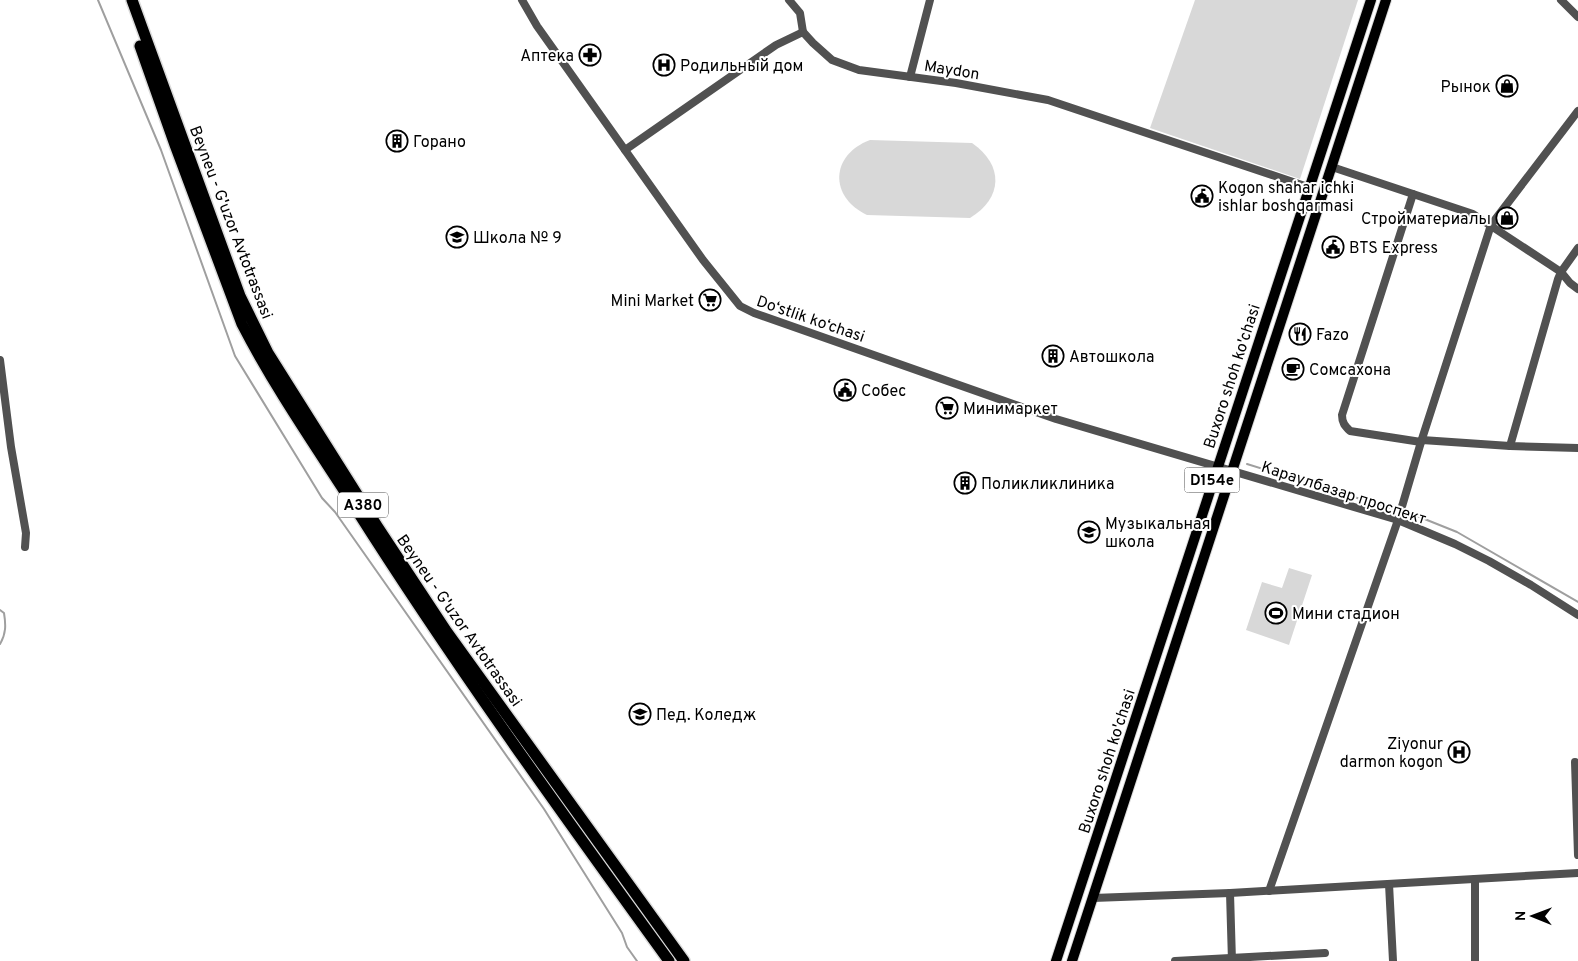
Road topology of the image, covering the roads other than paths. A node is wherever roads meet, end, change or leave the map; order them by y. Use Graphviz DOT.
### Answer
graph roads {
  1 [pos="124,0"];
  2 [pos="132,0"];
  3 [pos="522,0"];
  4 [pos="789,0"];
  5 [pos="930,0"];
  6 [pos="1371,0"];
  7 [pos="1386,0"];
  8 [pos="1561,0"];
  9 [pos="1578,17"];
  10 [pos="802,32"];
  11 [pos="910,77"];
  12 [pos="1578,111"];
  13 [pos="625,150"];
  14 [pos="1332,167"];
  15 [pos="1308,187"];
  16 [pos="1324,192"];
  17 [pos="1413,194"];
  18 [pos="1491,225"];
  19 [pos="1578,248"];
  20 [pos="1561,272"];
  21 [pos="1578,289"];
  22 [pos="0,360"];
  23 [pos="1421,441"];
  24 [pos="1510,446"];
  25 [pos="1578,448"];
  26 [pos="1217,466"];
  27 [pos="1232,471"];
  28 [pos="1398,520"];
  29 [pos="25,547"];
  30 [pos="1578,615"];
  31 [pos="1575,762"];
  32 [pos="1578,855"];
  33 [pos="1578,873"];
  34 [pos="1474,879"];
  35 [pos="1389,884"];
  36 [pos="1269,890"];
  37 [pos="1230,893"];
  38 [pos="1093,898"];
  39 [pos="1325,953"];
  40 [pos="1232,959"];
  41 [pos="669,961"];
  42 [pos="684,961"];
  43 [pos="1056,961"];
  44 [pos="1072,961"];
  45 [pos="1175,961"];
  46 [pos="1393,961"];
  47 [pos="1475,961"];
  1 -- 41 [label="highway, Beyneu - G'uzor Avtotrassasi / A380"];
  2 -- 42 [label="highway, Beyneu - G'uzor Avtotrassasi / A380"];
  3 -- 13 [label="street, Do‘stlik ko‘chasi"];
  4 -- 10 [label="street"];
  5 -- 11 [label="street"];
  6 -- 15 [label="main road, Buxoro shoh ko'chasi / D154e"];
  7 -- 14 [label="main road, Buxoro shoh ko'chasi / D154e"];
  8 -- 9 [label="street"];
  10 -- 11 [label="street, Maydon"];
  10 -- 13 [label="street"];
  11 -- 15 [label="street, Maydon"];
  12 -- 18 [label="street"];
  13 -- 26 [label="street, Do‘stlik ko‘chasi"];
  14 -- 16 [label="main road, Buxoro shoh ko'chasi / D154e"];
  14 -- 17 [label="street"];
  15 -- 16 [label="main road"];
  15 -- 26 [label="main road, Buxoro shoh ko'chasi / D154e"];
  16 -- 27 [label="main road, Buxoro shoh ko'chasi / D154e"];
  17 -- 18 [label="street"];
  17 -- 23 [label="street"];
  18 -- 20 [label="street"];
  18 -- 23 [label="street"];
  19 -- 20 [label="street"];
  20 -- 21 [label="street"];
  20 -- 24 [label="street"];
  22 -- 29 [label="street"];
  23 -- 24 [label="street"];
  23 -- 28 [label="street"];
  24 -- 25 [label="street"];
  26 -- 27 [label="street, Do‘stlik ko‘chasi"];
  26 -- 43 [label="main road, Buxoro shoh ko'chasi / D154e"];
  27 -- 28 [label="street, Караулбазар проспект"];
  27 -- 38 [label="main road, Buxoro shoh ko'chasi / D154e"];
  28 -- 30 [label="street, Караулбазар проспект"];
  28 -- 36 [label="street"];
  31 -- 32 [label="street"];
  33 -- 34 [label="street"];
  34 -- 35 [label="street"];
  34 -- 47 [label="street"];
  35 -- 36 [label="street"];
  35 -- 46 [label="street"];
  36 -- 37 [label="street"];
  37 -- 38 [label="street"];
  37 -- 40 [label="street"];
  38 -- 44 [label="main road, Buxoro shoh ko'chasi / D154e"];
  39 -- 40 [label="street"];
  40 -- 45 [label="street"];
}
